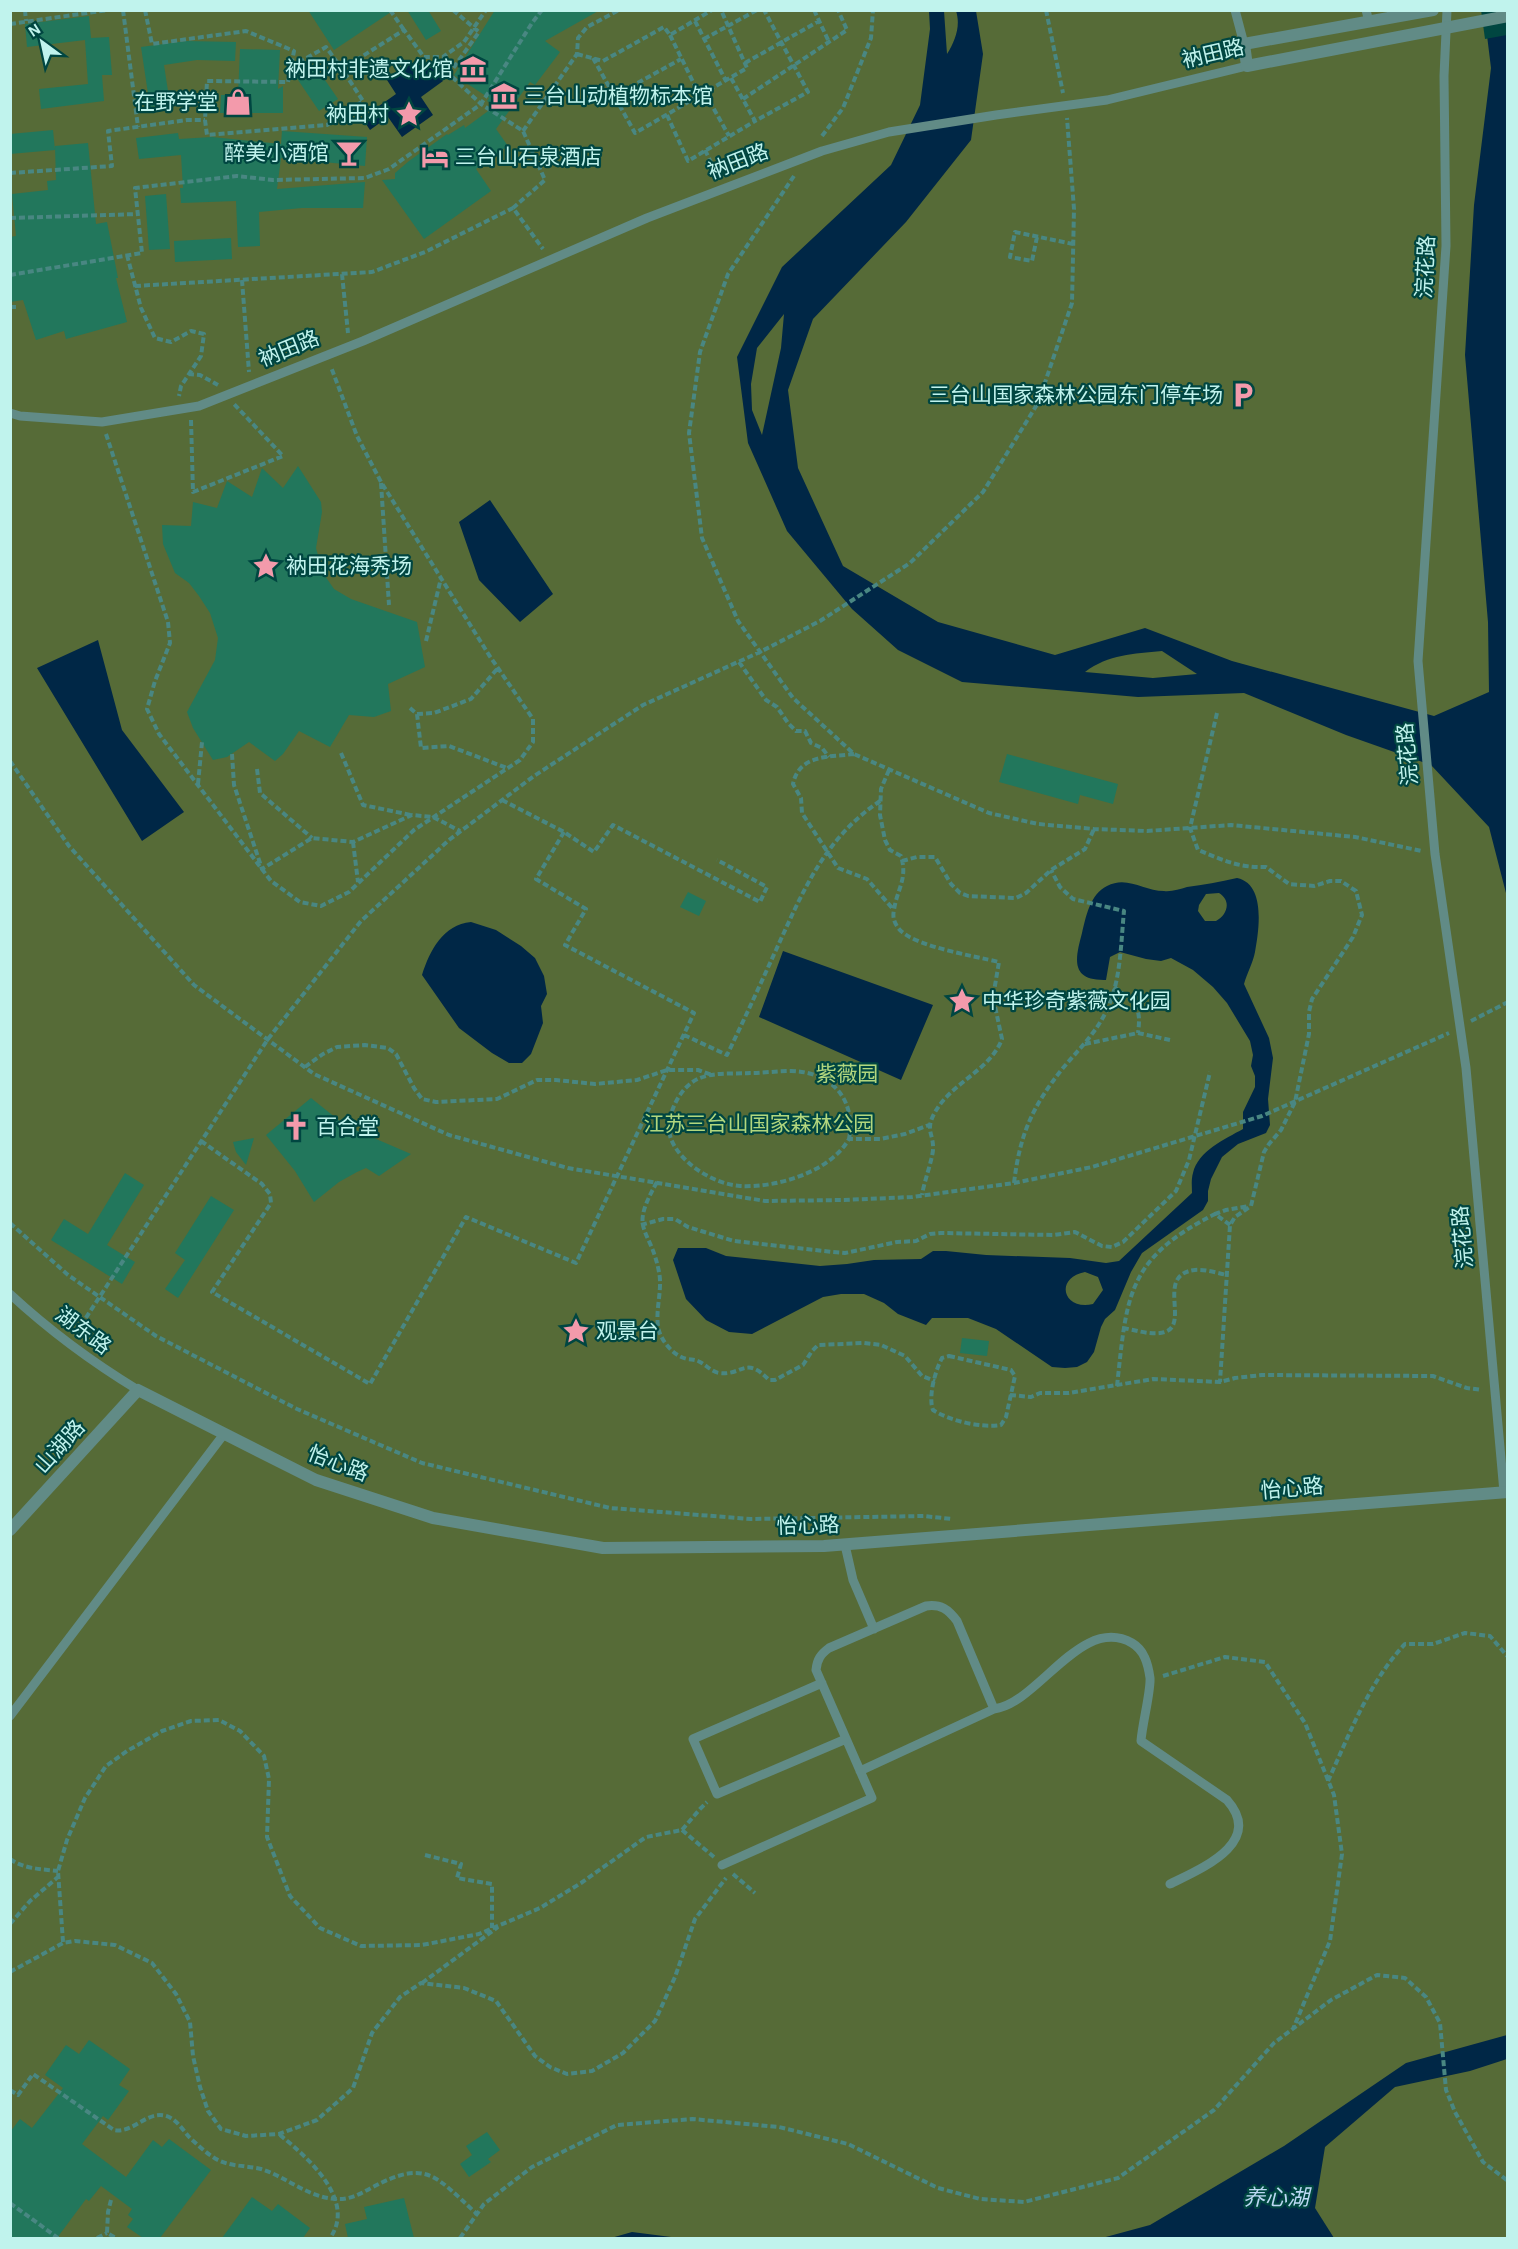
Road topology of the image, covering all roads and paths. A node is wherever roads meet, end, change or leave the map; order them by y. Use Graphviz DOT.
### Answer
graph roads {
  1 [pos="26,10"];
  2 [pos="108,10"];
  3 [pos="123,10"];
  4 [pos="145,10"];
  5 [pos="390,10"];
  6 [pos="453,10"];
  7 [pos="486,10"];
  8 [pos="542,10"];
  9 [pos="619,10"];
  10 [pos="712,10"];
  11 [pos="721,10"];
  12 [pos="757,10"];
  13 [pos="764,10"];
  14 [pos="814,10"];
  15 [pos="838,10"];
  16 [pos="873,10"];
  17 [pos="1046,10"];
  18 [pos="1235,10"];
  19 [pos="1433,10"];
  20 [pos="1448,10"];
  21 [pos="1367,16"];
  22 [pos="1508,16"];
  23 [pos="26,21"];
  24 [pos="695,21"];
  25 [pos="819,21"];
  26 [pos="10,24"];
  27 [pos="728,26"];
  28 [pos="1448,27"];
  29 [pos="473,29"];
  30 [pos="404,30"];
  31 [pos="670,35"];
  32 [pos="704,39"];
  33 [pos="829,42"];
  34 [pos="781,43"];
  35 [pos="1244,44"];
  36 [pos="577,54"];
  37 [pos="593,58"];
  38 [pos="681,58"];
  39 [pos="745,63"];
  40 [pos="793,66"];
  41 [pos="1247,66"];
  42 [pos="291,68"];
  43 [pos="342,69"];
  44 [pos="732,78"];
  45 [pos="726,81"];
  46 [pos="705,93"];
  47 [pos="614,96"];
  48 [pos="700,96"];
  49 [pos="743,99"];
  50 [pos="481,104"];
  51 [pos="1065,105"];
  52 [pos="667,115"];
  53 [pos="205,120"];
  54 [pos="755,121"];
  55 [pos="138,127"];
  56 [pos="523,131"];
  57 [pos="729,136"];
  58 [pos="705,150"];
  59 [pos="807,157"];
  60 [pos="10,173"];
  61 [pos="724,188"];
  62 [pos="513,208"];
  63 [pos="138,214"];
  64 [pos="10,218"];
  65 [pos="1037,237"];
  66 [pos="1073,244"];
  67 [pos="127,255"];
  68 [pos="550,260"];
  69 [pos="342,274"];
  70 [pos="10,275"];
  71 [pos="242,280"];
  72 [pos="135,286"];
  73 [pos="19,307"];
  74 [pos="10,308"];
  75 [pos="350,346"];
  76 [pos="327,355"];
  77 [pos="188,374"];
  78 [pos="250,386"];
  79 [pos="226,395"];
  80 [pos="191,407"];
  81 [pos="178,410"];
  82 [pos="10,413"];
  83 [pos="102,422"];
  84 [pos="381,482"];
  85 [pos="441,578"];
  86 [pos="389,605"];
  87 [pos="426,641"];
  88 [pos="760,652"];
  89 [pos="738,662"];
  90 [pos="498,668"];
  91 [pos="410,708"];
  92 [pos="1217,713"];
  93 [pos="417,714"];
  94 [pos="202,742"];
  95 [pos="341,753"];
  96 [pos="232,754"];
  97 [pos="854,754"];
  98 [pos="830,757"];
  99 [pos="10,761"];
  100 [pos="507,768"];
  101 [pos="257,769"];
  102 [pos="889,770"];
  103 [pos="198,785"];
  104 [pos="502,800"];
  105 [pos="880,801"];
  106 [pos="412,815"];
  107 [pos="433,817"];
  108 [pos="1190,828"];
  109 [pos="1094,830"];
  110 [pos="460,831"];
  111 [pos="564,832"];
  112 [pos="312,838"];
  113 [pos="352,842"];
  114 [pos="828,851"];
  115 [pos="1435,854"];
  116 [pos="717,860"];
  117 [pos="902,861"];
  118 [pos="262,869"];
  119 [pos="1051,870"];
  120 [pos="358,882"];
  121 [pos="894,909"];
  122 [pos="1114,987"];
  123 [pos="1508,1002"];
  124 [pos="1460,1028"];
  125 [pos="1138,1033"];
  126 [pos="684,1035"];
  127 [pos="268,1039"];
  128 [pos="1170,1040"];
  129 [pos="1084,1044"];
  130 [pos="305,1067"];
  131 [pos="668,1070"];
  132 [pos="1210,1072"];
  133 [pos="713,1075"];
  134 [pos="1295,1102"];
  135 [pos="929,1125"];
  136 [pos="1194,1136"];
  137 [pos="849,1139"];
  138 [pos="201,1141"];
  139 [pos="618,1176"];
  140 [pos="657,1182"];
  141 [pos="1014,1183"];
  142 [pos="922,1195"];
  143 [pos="1251,1206"];
  144 [pos="1215,1214"];
  145 [pos="10,1223"];
  146 [pos="1230,1225"];
  147 [pos="641,1226"];
  148 [pos="1227,1275"];
  149 [pos="10,1294"];
  150 [pos="99,1296"];
  151 [pos="1123,1329"];
  152 [pos="69,1343"];
  153 [pos="935,1381"];
  154 [pos="1220,1382"];
  155 [pos="1117,1386"];
  156 [pos="138,1390"];
  157 [pos="1495,1391"];
  158 [pos="1010,1395"];
  159 [pos="224,1434"];
  160 [pos="1506,1492"];
  161 [pos="957,1520"];
  162 [pos="10,1530"];
  163 [pos="845,1545"];
  164 [pos="874,1629"];
  165 [pos="1508,1657"];
  166 [pos="1150,1679"];
  167 [pos="822,1683"];
  168 [pos="994,1709"];
  169 [pos="10,1716"];
  170 [pos="846,1739"];
  171 [pos="860,1771"];
  172 [pos="1328,1781"];
  173 [pos="717,1794"];
  174 [pos="425,1856"];
  175 [pos="10,1859"];
  176 [pos="726,1867"];
  177 [pos="58,1871"];
  178 [pos="58,1877"];
  179 [pos="1170,1884"];
  180 [pos="504,1923"];
  181 [pos="10,1924"];
  182 [pos="492,1928"];
  183 [pos="63,1943"];
  184 [pos="10,1972"];
  185 [pos="421,1983"];
  186 [pos="1292,2030"];
  187 [pos="10,2090"];
  188 [pos="279,2134"];
  189 [pos="1508,2181"];
  190 [pos="335,2199"];
  191 [pos="111,2200"];
  192 [pos="10,2203"];
  193 [pos="477,2214"];
  194 [pos="107,2233"];
  195 [pos="58,2238"];
  196 [pos="97,2238"];
  197 [pos="116,2238"];
  198 [pos="330,2238"];
  199 [pos="460,2238"];
  1 -- 23 [label="path"];
  2 -- 23 [label="path"];
  3 -- 55 [label="path"];
  4 -- 42 [label="path"];
  5 -- 30 [label="path"];
  6 -- 29 [label="path"];
  7 -- 29 [label="path"];
  8 -- 50 [label="path"];
  9 -- 36 [label="path"];
  10 -- 24 [label="path"];
  11 -- 27 [label="path"];
  12 -- 27 [label="path"];
  13 -- 34 [label="path"];
  14 -- 25 [label="path"];
  15 -- 33 [label="path"];
  16 -- 59 [label="path"];
  17 -- 51 [label="path"];
  18 -- 35 [label="lane"];
  19 -- 21 [label="street, 衲田路"];
  20 -- 28 [label="lane, 浣花路"];
  21 -- 35 [label="street, 衲田路"];
  22 -- 28 [label="street, 衲田路"];
  23 -- 26 [label="path"];
  24 -- 31 [label="path"];
  24 -- 32 [label="path"];
  25 -- 33 [label="path"];
  25 -- 34 [label="path"];
  27 -- 32 [label="path"];
  27 -- 39 [label="path"];
  28 -- 41 [label="street, 衲田路"];
  28 -- 115 [label="lane, 浣花路"];
  29 -- 30 [label="path"];
  29 -- 50 [label="path"];
  30 -- 43 [label="path"];
  31 -- 37 [label="path"];
  31 -- 38 [label="path"];
  32 -- 45 [label="path"];
  33 -- 40 [label="path"];
  34 -- 39 [label="path"];
  34 -- 40 [label="path"];
  35 -- 41 [label="street"];
  36 -- 37 [label="path"];
  36 -- 56 [label="path"];
  37 -- 47 [label="path"];
  38 -- 47 [label="path"];
  38 -- 48 [label="path"];
  39 -- 44 [label="path"];
  40 -- 49 [label="path"];
  40 -- 54 [label="path"];
  41 -- 51 [label="lane, 衲田路"];
  42 -- 43 [label="path"];
  42 -- 53 [label="path"];
  43 -- 53 [label="path"];
  44 -- 45 [label="path"];
  44 -- 49 [label="path"];
  45 -- 46 [label="path"];
  46 -- 48 [label="path"];
  46 -- 57 [label="path"];
  47 -- 52 [label="path"];
  48 -- 52 [label="path"];
  49 -- 54 [label="path"];
  50 -- 56 [label="path"];
  50 -- 63 [label="path"];
  51 -- 59 [label="lane, 衲田路"];
  51 -- 66 [label="path"];
  52 -- 58 [label="path"];
  53 -- 55 [label="path"];
  54 -- 57 [label="path"];
  55 -- 60 [label="path"];
  56 -- 62 [label="path"];
  57 -- 58 [label="path"];
  58 -- 61 [label="path"];
  59 -- 61 [label="lane, 衲田路"];
  59 -- 88 [label="path"];
  61 -- 68 [label="lane, 衲田路"];
  62 -- 68 [label="path"];
  62 -- 69 [label="path"];
  63 -- 64 [label="path"];
  63 -- 67 [label="path"];
  65 -- 65 [label="path"];
  65 -- 66 [label="path"];
  66 -- 88 [label="path"];
  67 -- 70 [label="path"];
  67 -- 72 [label="path"];
  68 -- 75 [label="lane, 衲田路"];
  69 -- 71 [label="path"];
  69 -- 75 [label="path"];
  71 -- 72 [label="path"];
  71 -- 78 [label="path"];
  72 -- 77 [label="path"];
  73 -- 74 [label="path"];
  75 -- 76 [label="lane, 衲田路"];
  76 -- 78 [label="lane, 衲田路"];
  76 -- 84 [label="path"];
  77 -- 79 [label="path"];
  77 -- 81 [label="path"];
  78 -- 79 [label="lane, 衲田路"];
  79 -- 80 [label="lane, 衲田路"];
  79 -- 80 [label="path"];
  80 -- 81 [label="lane, 衲田路"];
  81 -- 83 [label="lane, 衲田路"];
  82 -- 83 [label="lane, 衲田路"];
  83 -- 103 [label="path"];
  84 -- 85 [label="path"];
  84 -- 86 [label="path"];
  85 -- 87 [label="path"];
  85 -- 90 [label="path"];
  88 -- 89 [label="path"];
  88 -- 97 [label="path"];
  89 -- 98 [label="path"];
  89 -- 104 [label="path"];
  90 -- 93 [label="path"];
  90 -- 100 [label="path"];
  91 -- 93 [label="path"];
  92 -- 108 [label="path"];
  93 -- 100 [label="path"];
  94 -- 103 [label="path"];
  95 -- 106 [label="path"];
  96 -- 118 [label="path"];
  97 -- 98 [label="path"];
  97 -- 102 [label="path"];
  98 -- 114 [label="path"];
  99 -- 127 [label="path"];
  100 -- 107 [label="path"];
  101 -- 112 [label="path"];
  102 -- 105 [label="path"];
  102 -- 109 [label="path"];
  103 -- 118 [label="path"];
  104 -- 110 [label="path"];
  104 -- 111 [label="path"];
  105 -- 114 [label="path"];
  105 -- 117 [label="path"];
  106 -- 107 [label="path"];
  106 -- 113 [label="path"];
  107 -- 110 [label="path"];
  107 -- 120 [label="path"];
  108 -- 109 [label="path"];
  108 -- 115 [label="path"];
  108 -- 134 [label="path"];
  109 -- 119 [label="path"];
  110 -- 127 [label="path"];
  111 -- 116 [label="path"];
  111 -- 126 [label="path"];
  112 -- 113 [label="path"];
  112 -- 118 [label="path"];
  113 -- 120 [label="path"];
  114 -- 121 [label="path"];
  114 -- 126 [label="path"];
  115 -- 124 [label="lane, 浣花路"];
  117 -- 119 [label="path"];
  117 -- 121 [label="path"];
  118 -- 120 [label="path"];
  119 -- 122 [label="path"];
  121 -- 135 [label="path"];
  122 -- 125 [label="path"];
  122 -- 129 [label="path"];
  123 -- 124 [label="path"];
  124 -- 134 [label="path"];
  124 -- 157 [label="lane, 浣花路"];
  125 -- 128 [label="path"];
  125 -- 129 [label="path"];
  126 -- 131 [label="path"];
  127 -- 130 [label="path"];
  127 -- 138 [label="path"];
  129 -- 141 [label="path"];
  130 -- 131 [label="path"];
  130 -- 139 [label="path"];
  131 -- 133 [label="path"];
  131 -- 139 [label="path"];
  132 -- 136 [label="path"];
  133 -- 137 [label="path"];
  133 -- 137 [label="path"];
  134 -- 136 [label="path"];
  134 -- 143 [label="path"];
  135 -- 137 [label="path"];
  135 -- 142 [label="path"];
  136 -- 141 [label="path"];
  136 -- 147 [label="path"];
  138 -- 139 [label="path"];
  138 -- 150 [label="path"];
  139 -- 140 [label="path"];
  140 -- 142 [label="path"];
  140 -- 147 [label="path"];
  141 -- 142 [label="path"];
  143 -- 144 [label="path"];
  143 -- 146 [label="path"];
  144 -- 146 [label="path"];
  144 -- 151 [label="path"];
  145 -- 150 [label="path"];
  146 -- 148 [label="path"];
  147 -- 153 [label="path"];
  148 -- 151 [label="path"];
  148 -- 154 [label="path"];
  149 -- 152 [label="lane, 湖东路"];
  150 -- 152 [label="path"];
  150 -- 161 [label="path"];
  151 -- 155 [label="path"];
  152 -- 156 [label="lane, 湖东路"];
  153 -- 158 [label="path"];
  153 -- 158 [label="path"];
  154 -- 155 [label="path"];
  154 -- 157 [label="path"];
  155 -- 158 [label="path"];
  156 -- 159 [label="street, 怡心路"];
  156 -- 162 [label="street, 山湖路"];
  157 -- 160 [label="lane, 浣花路"];
  159 -- 163 [label="street, 怡心路"];
  159 -- 169 [label="lane"];
  160 -- 163 [label="street, 怡心路"];
  163 -- 164 [label="lane"];
  164 -- 167 [label="lane"];
  164 -- 168 [label="lane"];
  165 -- 172 [label="path"];
  166 -- 168 [label="lane"];
  166 -- 172 [label="path"];
  166 -- 179 [label="lane"];
  167 -- 170 [label="lane"];
  167 -- 173 [label="lane"];
  168 -- 171 [label="lane"];
  170 -- 171 [label="lane"];
  170 -- 173 [label="lane"];
  171 -- 176 [label="lane"];
  172 -- 186 [label="path"];
  173 -- 180 [label="path"];
  174 -- 182 [label="path"];
  175 -- 177 [label="path"];
  176 -- 185 [label="path"];
  177 -- 178 [label="path"];
  177 -- 182 [label="path"];
  178 -- 181 [label="path"];
  178 -- 183 [label="path"];
  180 -- 182 [label="path"];
  180 -- 185 [label="path"];
  183 -- 184 [label="path"];
  183 -- 188 [label="path"];
  185 -- 188 [label="path"];
  186 -- 189 [label="path"];
  186 -- 193 [label="path"];
  187 -- 190 [label="path"];
  188 -- 190 [label="path"];
  190 -- 193 [label="path"];
  190 -- 198 [label="path"];
  191 -- 194 [label="path"];
  192 -- 195 [label="path"];
  193 -- 199 [label="path"];
  194 -- 196 [label="path"];
  194 -- 197 [label="path"];
}
